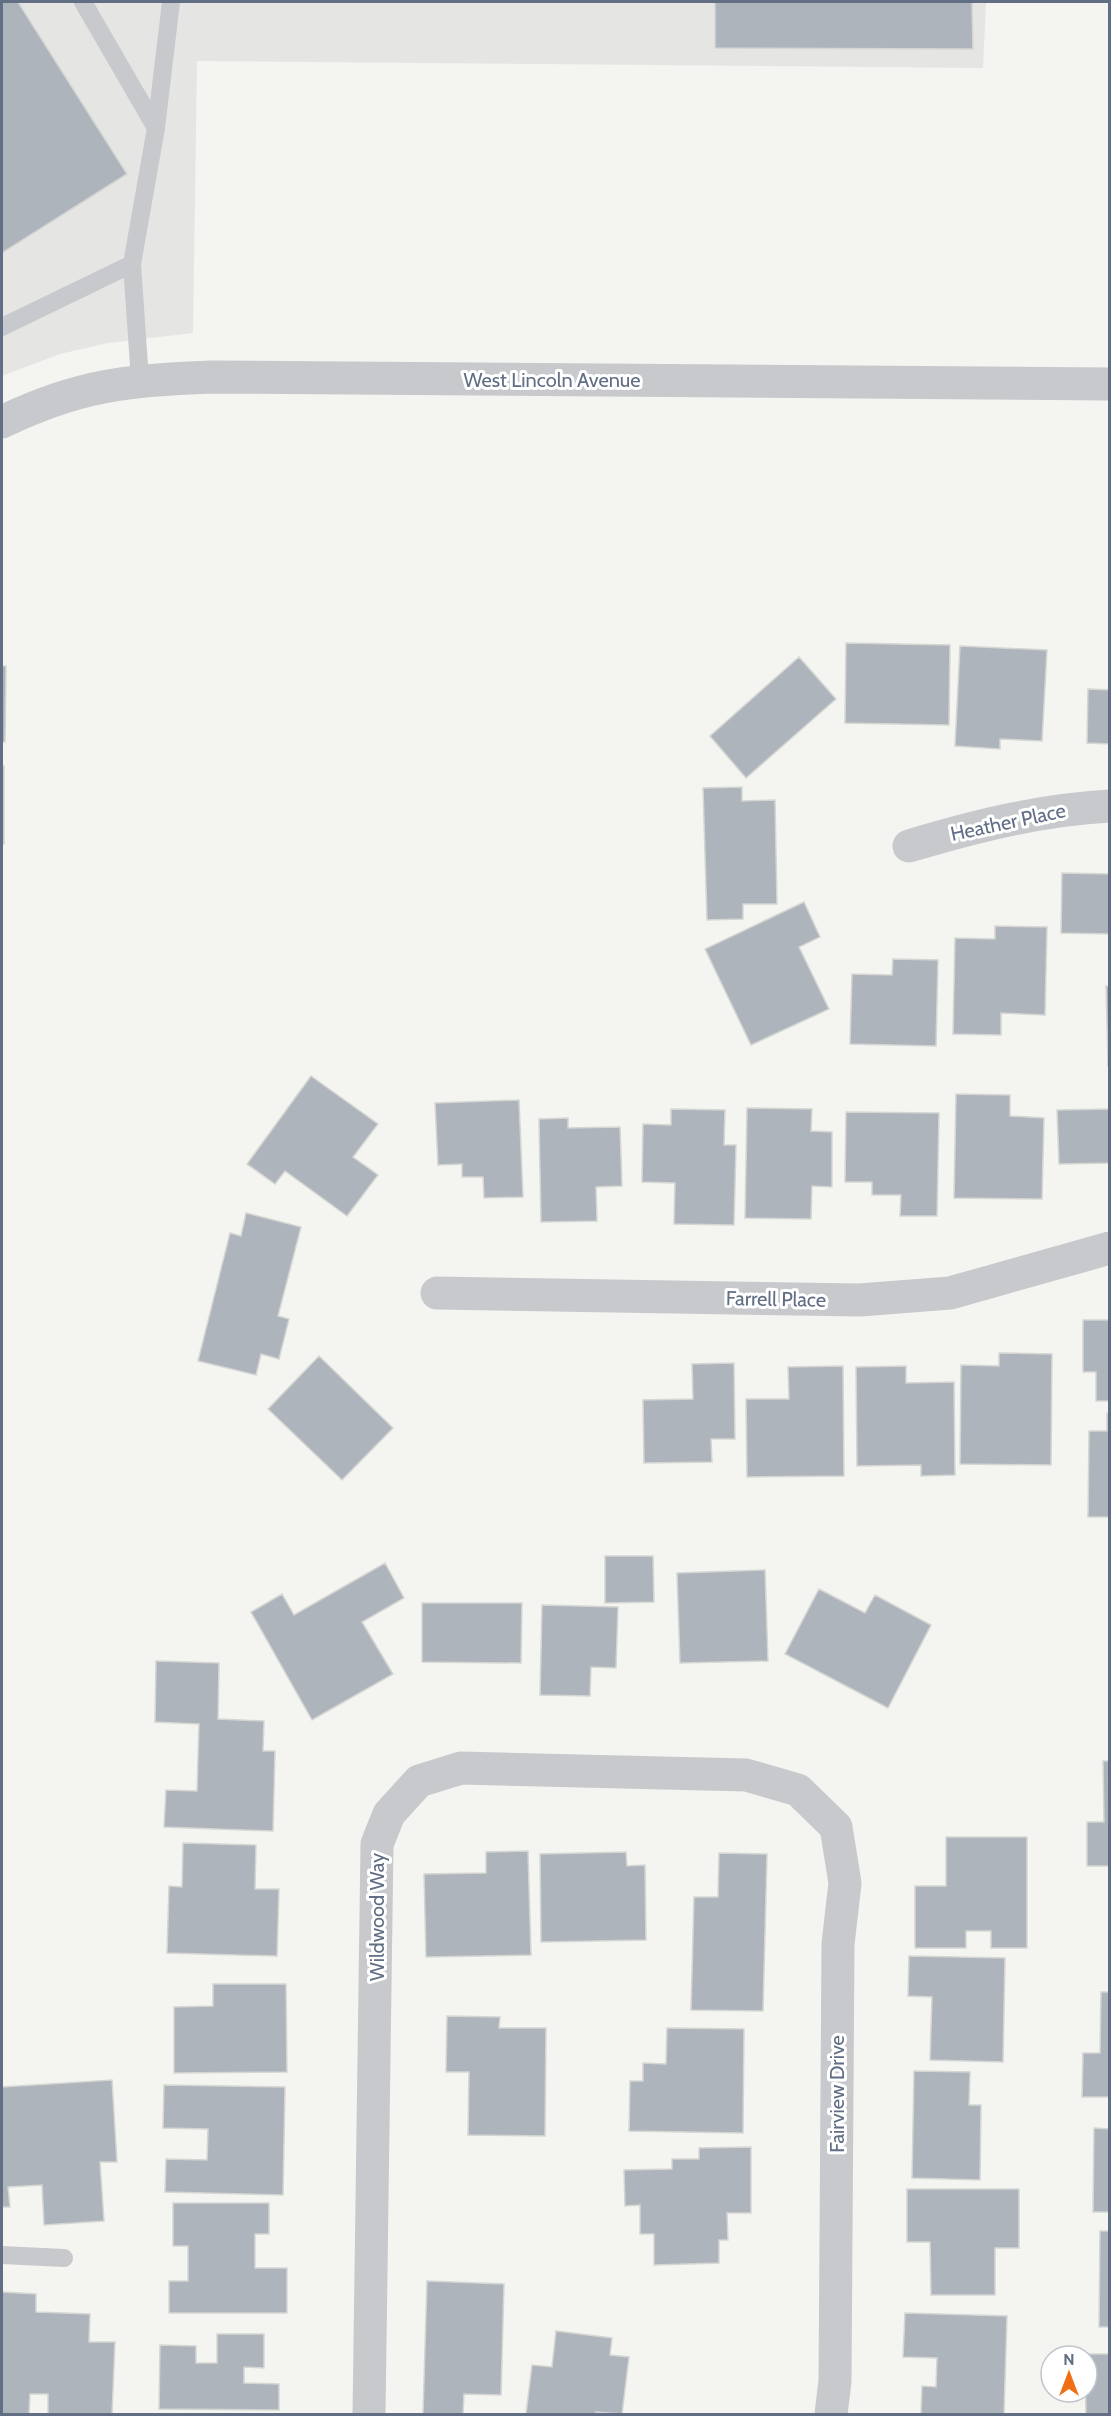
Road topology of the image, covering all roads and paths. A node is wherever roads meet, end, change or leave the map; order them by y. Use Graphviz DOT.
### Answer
graph roads {
  1 [pos="82,2"];
  2 [pos="171,2"];
  3 [pos="156,128"];
  4 [pos="132,264"];
  5 [pos="2,327"];
  6 [pos="140,380"];
  7 [pos="1110,384"];
  8 [pos="2,422"];
  9 [pos="1110,806"];
  10 [pos="909,846"];
  11 [pos="1110,1248"];
  12 [pos="437,1293"];
  13 [pos="798,1790"];
  14 [pos="2,2255"];
  15 [pos="64,2258"];
  16 [pos="369,2415"];
  17 [pos="831,2415"];
  1 -- 3 [label="lane"];
  2 -- 3 [label="lane"];
  3 -- 4 [label="lane"];
  4 -- 5 [label="lane"];
  4 -- 6 [label="lane"];
  6 -- 7 [label="street, West Lincoln Avenue"];
  6 -- 8 [label="street, West Lincoln Avenue"];
  9 -- 10 [label="street, Heather Place"];
  11 -- 12 [label="street, Farrell Place"];
  13 -- 16 [label="street, Wildwood Way"];
  13 -- 17 [label="street, Fairview Drive"];
  14 -- 15 [label="lane"];
}
